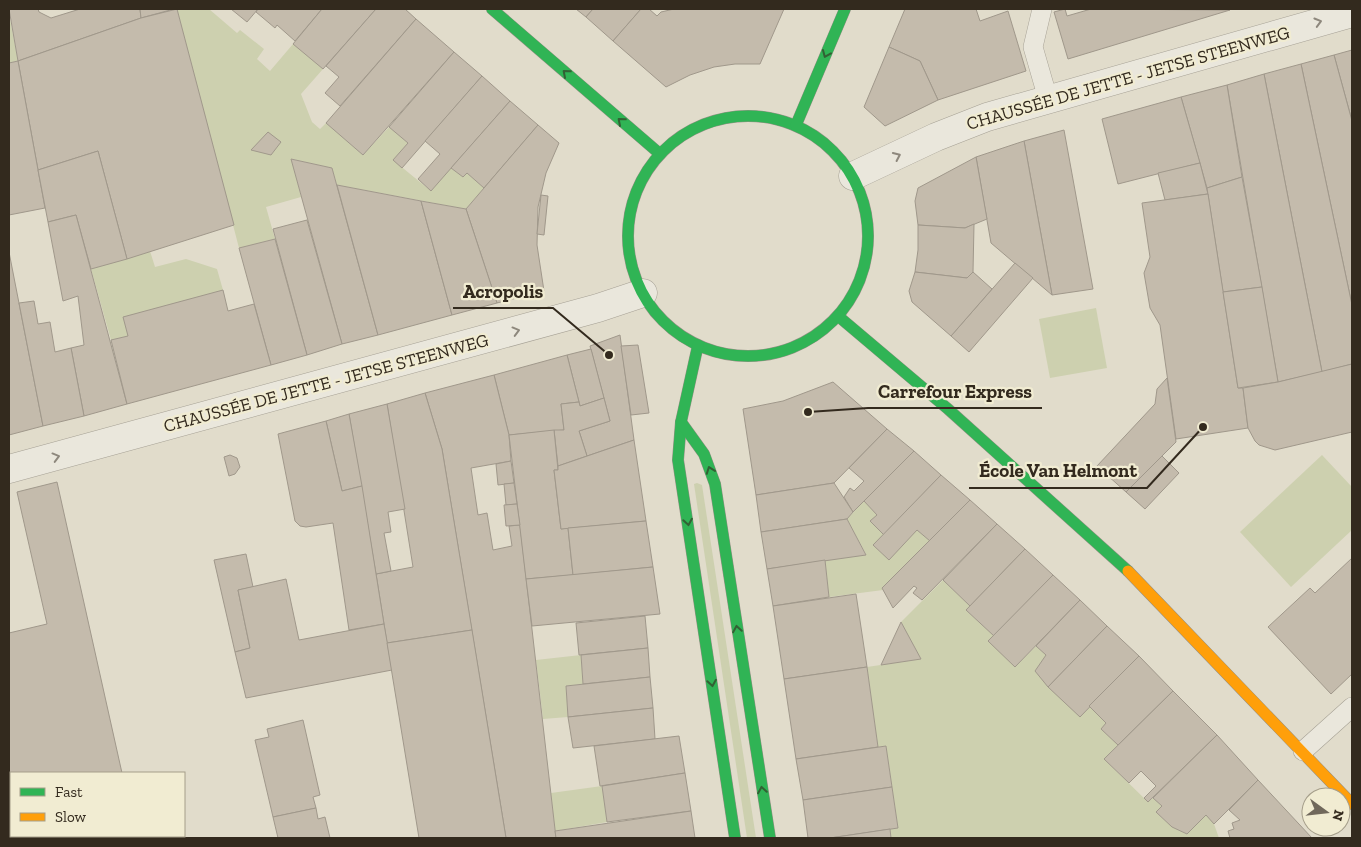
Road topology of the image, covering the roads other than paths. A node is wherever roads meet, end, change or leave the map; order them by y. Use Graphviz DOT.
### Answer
graph roads {
  1 [pos="492,9"];
  2 [pos="845,9"];
  3 [pos="1042,9"];
  4 [pos="1352,13"];
  5 [pos="1048,100"];
  6 [pos="796,126"];
  7 [pos="660,154"];
  8 [pos="853,176"];
  9 [pos="643,293"];
  10 [pos="838,316"];
  11 [pos="698,345"];
  12 [pos="681,422"];
  13 [pos="9,469"];
  14 [pos="1352,707"];
  15 [pos="1303,751"];
  16 [pos="1352,804"];
  17 [pos="735,838"];
  18 [pos="770,838"];
  7 -- 1 [label="street, one-way"];
  2 -- 6 [label="street, one-way"];
  3 -- 5 [label="lane"];
  5 -- 4 [label="street, CHAUSSÉE DE JETTE - JETSE STEENWEG, one-way"];
  8 -- 5 [label="street, CHAUSSÉE DE JETTE - JETSE STEENWEG, one-way"];
  6 -- 7 [label="street"];
  6 -- 8 [label="street"];
  7 -- 9 [label="street"];
  8 -- 10 [label="street"];
  9 -- 11 [label="street"];
  13 -- 9 [label="street, CHAUSSÉE DE JETTE - JETSE STEENWEG, one-way"];
  10 -- 11 [label="street"];
  10 -- 15 [label="street"];
  11 -- 12 [label="street"];
  12 -- 17 [label="street, one-way"];
  18 -- 12 [label="street, one-way"];
  14 -- 15 [label="lane"];
  15 -- 16 [label="street"];
}
